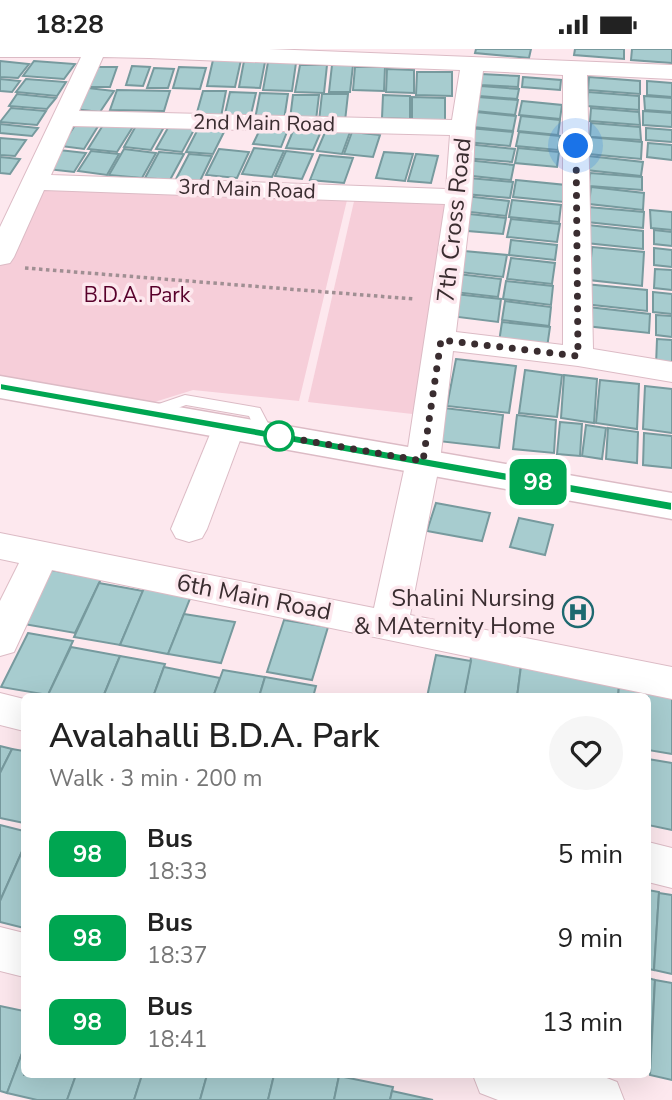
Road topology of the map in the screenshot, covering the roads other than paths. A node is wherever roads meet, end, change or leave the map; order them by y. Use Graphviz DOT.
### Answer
graph roads {
  1 [pos="0,50"];
  2 [pos="96,50"];
  3 [pos="148,50"];
  4 [pos="406,55"];
  5 [pos="549,58"];
  6 [pos="472,64"];
  7 [pos="575,68"];
  8 [pos="672,72"];
  9 [pos="65,118"];
  10 [pos="463,128"];
  11 [pos="35,182"];
  12 [pos="459,197"];
  13 [pos="7,262"];
  14 [pos="441,340"];
  15 [pos="578,356"];
  16 [pos="672,372"];
  17 [pos="0,387"];
  18 [pos="149,413"];
  19 [pos="229,427"];
  20 [pos="265,433"];
  21 [pos="423,461"];
  22 [pos="672,506"];
  23 [pos="189,529"];
  24 [pos="0,546"];
  25 [pos="41,554"];
  26 [pos="389,624"];
  27 [pos="0,641"];
  28 [pos="672,683"];
  29 [pos="0,709"];
  30 [pos="21,714"];
  31 [pos="651,863"];
  32 [pos="672,868"];
  33 [pos="0,949"];
  34 [pos="21,954"];
  35 [pos="510,1078"];
  36 [pos="599,1100"];
  1 -- 2 [label="street"];
  2 -- 3 [label="street"];
  2 -- 9 [label="street"];
  3 -- 4 [label="street"];
  4 -- 6 [label="street"];
  5 -- 6 [label="street"];
  5 -- 7 [label="street"];
  6 -- 10 [label="street, 7th Cross Road"];
  7 -- 8 [label="street"];
  7 -- 15 [label="street"];
  9 -- 10 [label="street, 2nd Main Road"];
  9 -- 11 [label="street"];
  10 -- 12 [label="street, 7th Cross Road"];
  11 -- 12 [label="street, 3rd Main Road"];
  11 -- 13 [label="street"];
  12 -- 14 [label="street, 7th Cross Road"];
  14 -- 15 [label="street"];
  14 -- 21 [label="street, 7th Cross Road"];
  15 -- 16 [label="street"];
  17 -- 18 [label="main road"];
  18 -- 19 [label="main road"];
  18 -- 20 [label="lane"];
  19 -- 20 [label="main road"];
  19 -- 23 [label="street"];
  20 -- 21 [label="main road"];
  21 -- 22 [label="main road"];
  21 -- 26 [label="street, 7th Cross Road"];
  24 -- 25 [label="street, 6th Main Road"];
  25 -- 26 [label="street, 6th Main Road"];
  25 -- 27 [label="street"];
  26 -- 28 [label="street, 6th Main Road"];
  29 -- 30 [label="street"];
  31 -- 32 [label="street"];
  33 -- 34 [label="street"];
  35 -- 36 [label="street"];
}
